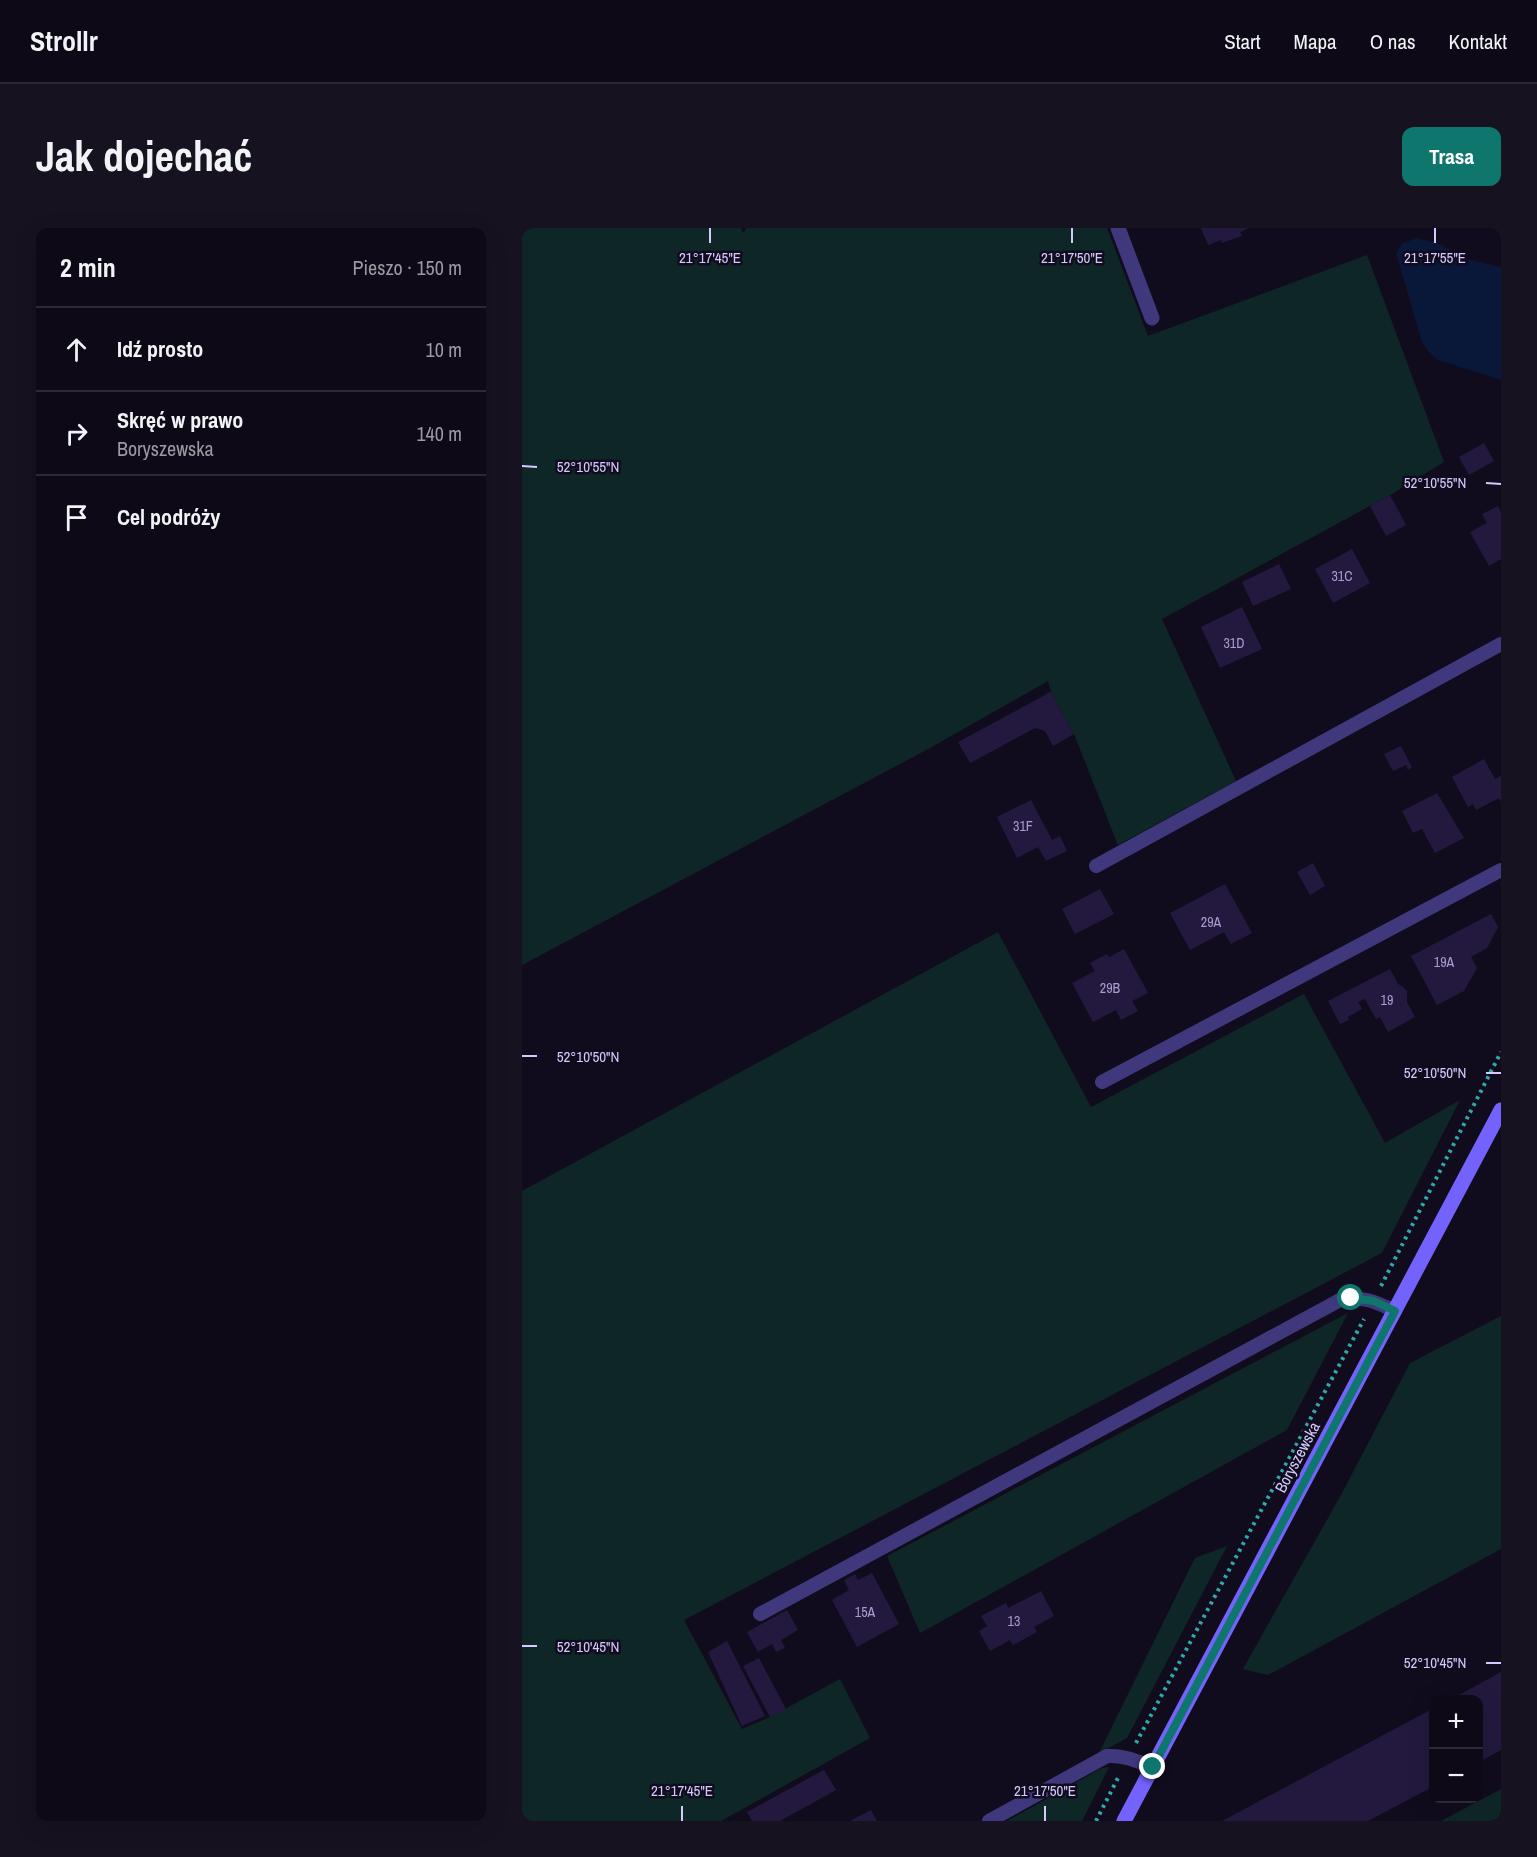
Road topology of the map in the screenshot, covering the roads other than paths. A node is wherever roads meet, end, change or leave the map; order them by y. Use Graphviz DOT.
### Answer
graph roads {
  1 [pos="1118,228"];
  2 [pos="1152,318"];
  3 [pos="1501,644"];
  4 [pos="1096,866"];
  5 [pos="1501,870"];
  6 [pos="1102,1082"];
  7 [pos="1501,1110"];
  8 [pos="1395,1311"];
  9 [pos="760,1614"];
  10 [pos="1153,1767"];
  11 [pos="989,1821"];
  12 [pos="1124,1821"];
  1 -- 2 [label="street"];
  3 -- 4 [label="lane"];
  5 -- 6 [label="lane"];
  7 -- 8 [label="main road, Boryszewska"];
  8 -- 9 [label="lane"];
  8 -- 10 [label="main road, Boryszewska"];
  10 -- 11 [label="lane"];
  10 -- 12 [label="main road, Boryszewska"];
}
